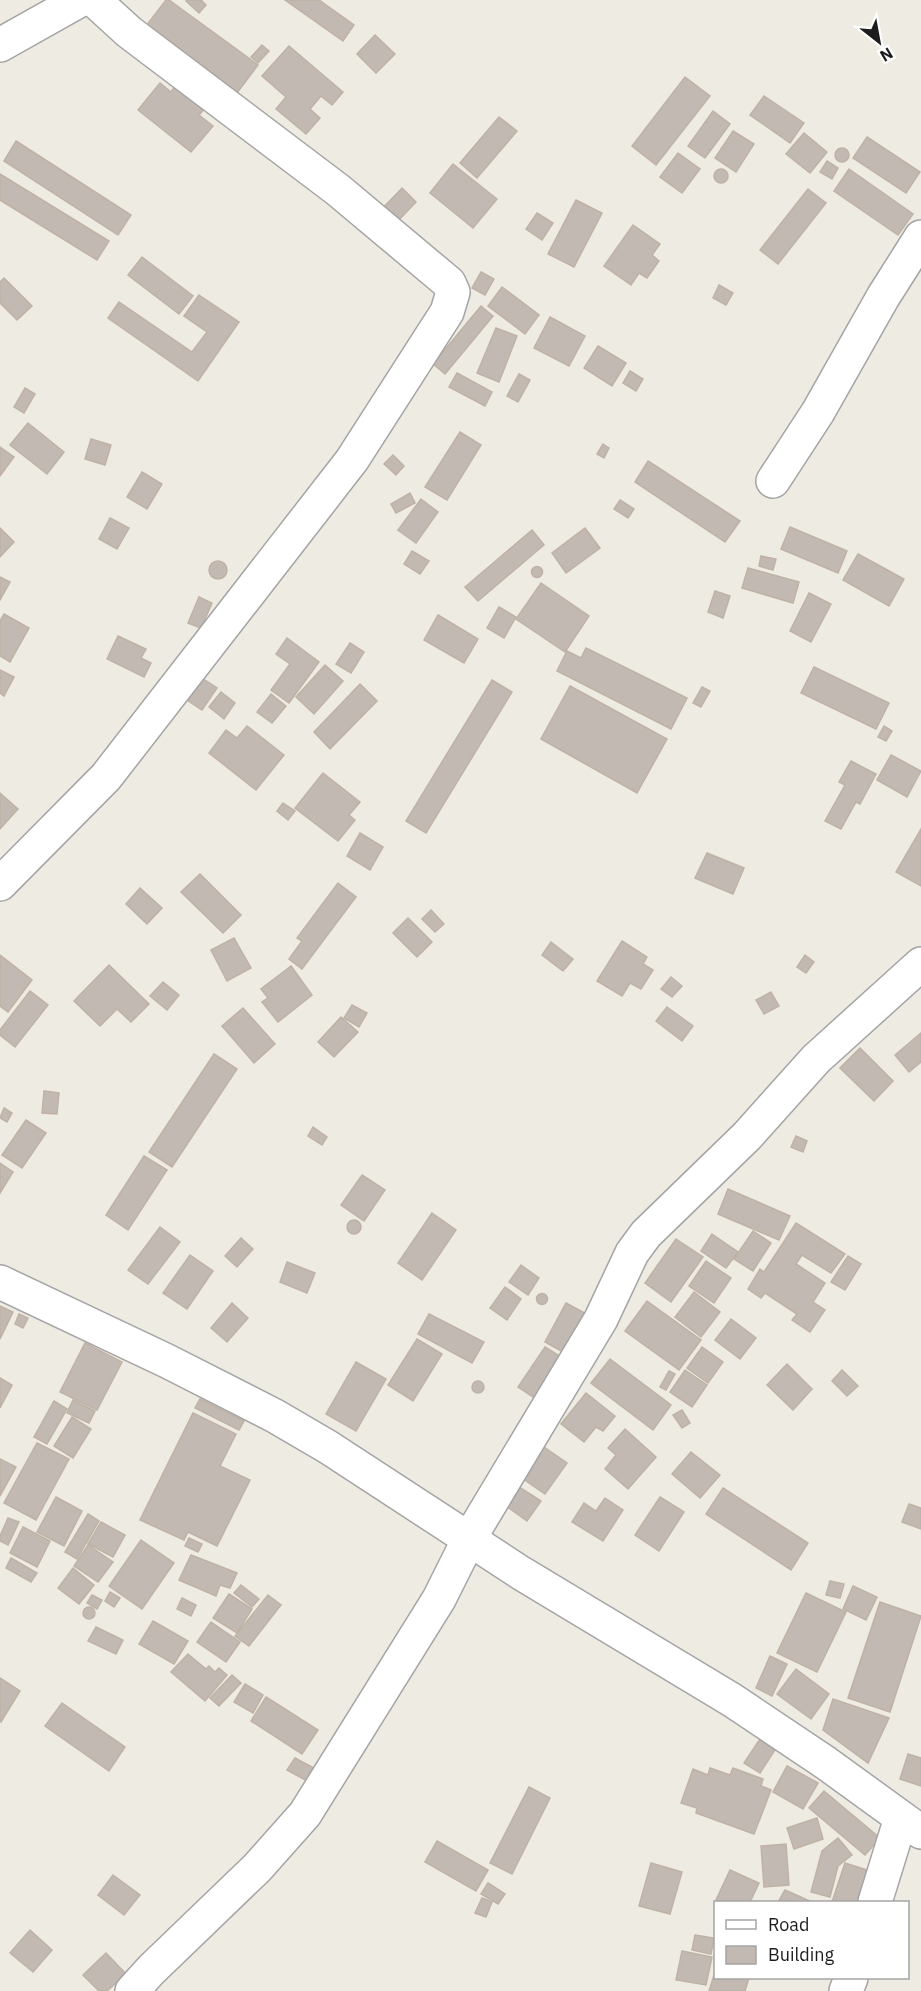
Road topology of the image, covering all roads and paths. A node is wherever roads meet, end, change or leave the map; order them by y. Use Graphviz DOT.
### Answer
graph roads {
  1 [pos="79,1"];
  2 [pos="0,45"];
  3 [pos="921,237"];
  4 [pos="773,481"];
  5 [pos="0,884"];
  6 [pos="921,964"];
  7 [pos="0,1282"];
  8 [pos="469,1539"];
  9 [pos="911,1825"];
  10 [pos="875,1901"];
  11 [pos="132,1991"];
  1 -- 2 [label="street"];
  1 -- 5 [label="street"];
  3 -- 4 [label="street"];
  6 -- 8 [label="street"];
  7 -- 8 [label="street"];
  8 -- 9 [label="street"];
  8 -- 11 [label="street"];
  9 -- 10 [label="street"];
}
